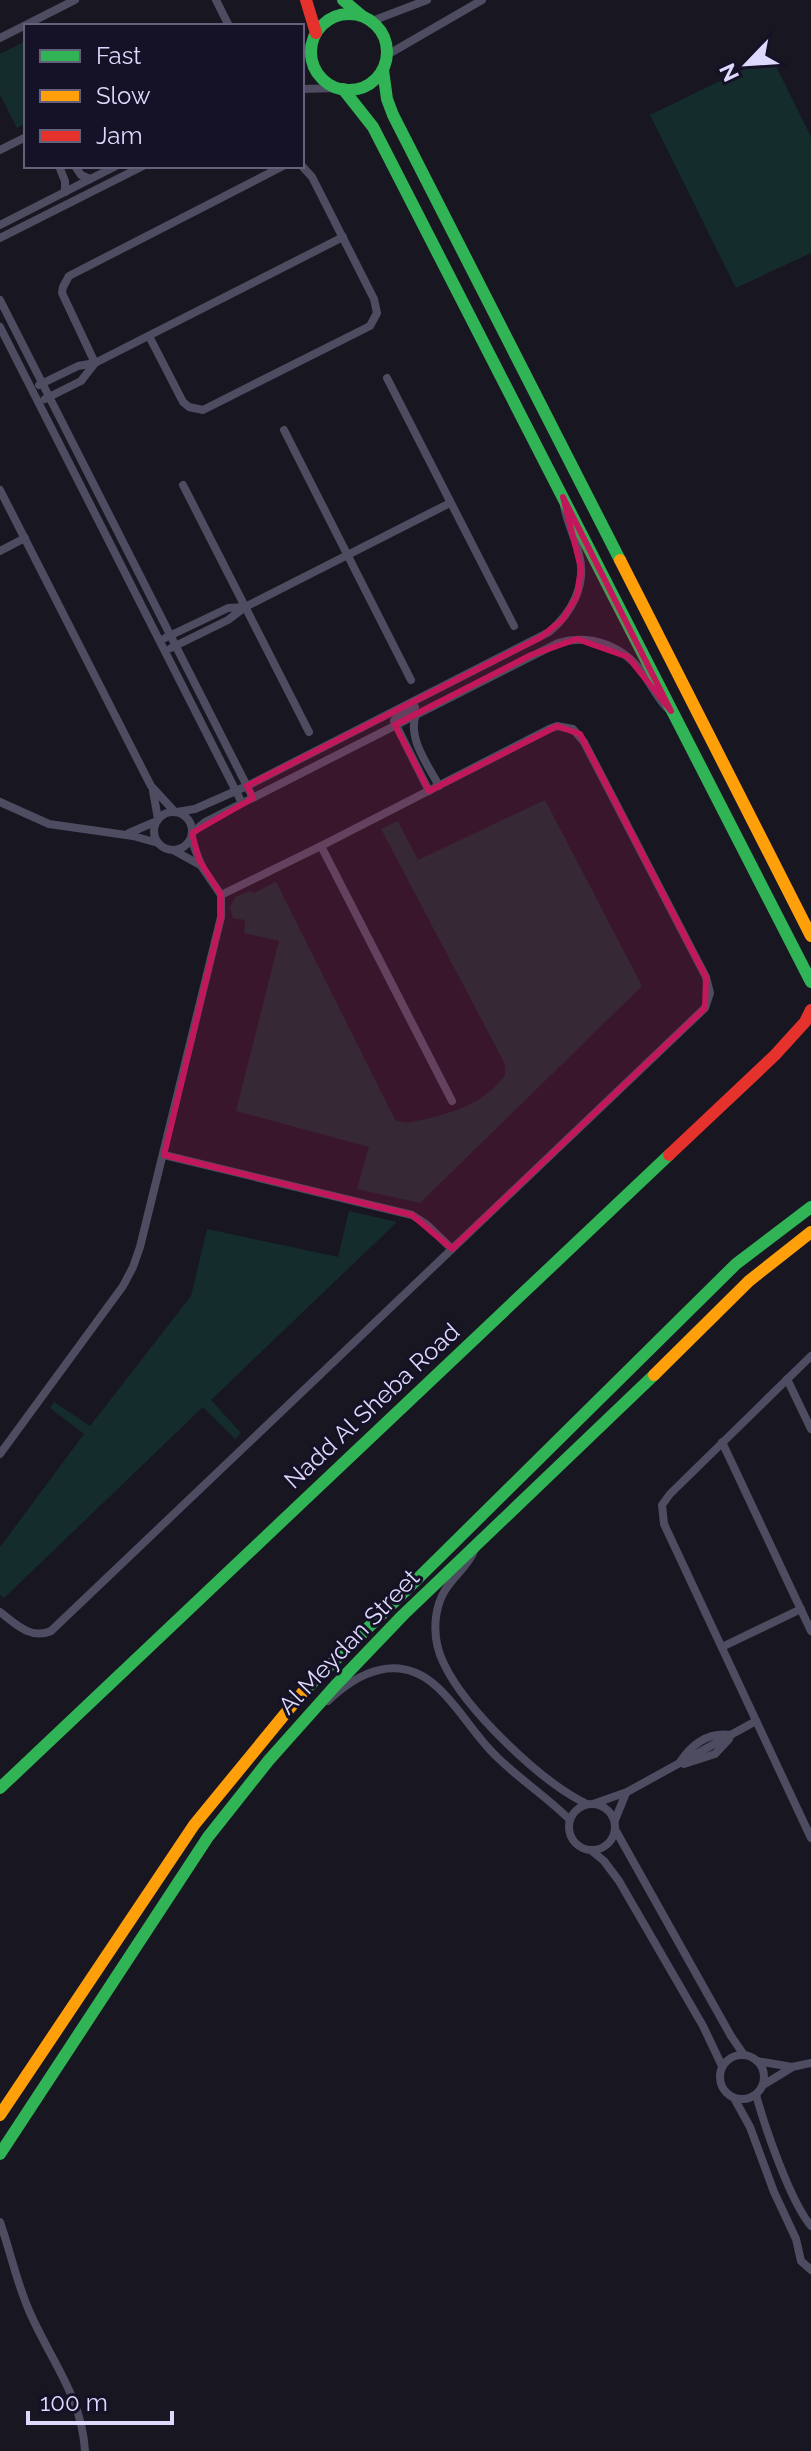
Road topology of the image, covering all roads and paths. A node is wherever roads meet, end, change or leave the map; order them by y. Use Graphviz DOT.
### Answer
graph roads {
  1 [pos="75,0"];
  2 [pos="216,0"];
  3 [pos="306,0"];
  4 [pos="343,0"];
  5 [pos="427,0"];
  6 [pos="482,0"];
  7 [pos="366,18"];
  8 [pos="28,24"];
  9 [pos="228,24"];
  10 [pos="24,26"];
  11 [pos="315,36"];
  12 [pos="0,38"];
  13 [pos="304,53"];
  14 [pos="387,55"];
  15 [pos="383,70"];
  16 [pos="304,89"];
  17 [pos="341,89"];
  18 [pos="24,138"];
  19 [pos="0,150"];
  20 [pos="60,168"];
  21 [pos="76,168"];
  22 [pos="112,168"];
  23 [pos="139,168"];
  24 [pos="279,168"];
  25 [pos="304,168"];
  26 [pos="90,179"];
  27 [pos="65,192"];
  28 [pos="0,225"];
  29 [pos="343,237"];
  30 [pos="0,238"];
  31 [pos="0,300"];
  32 [pos="0,327"];
  33 [pos="149,336"];
  34 [pos="95,363"];
  35 [pos="387,378"];
  36 [pos="42,384"];
  37 [pos="32,389"];
  38 [pos="49,397"];
  39 [pos="38,402"];
  40 [pos="284,430"];
  41 [pos="183,485"];
  42 [pos="0,490"];
  43 [pos="563,497"];
  44 [pos="450,503"];
  45 [pos="25,538"];
  46 [pos="0,551"];
  47 [pos="348,555"];
  48 [pos="245,607"];
  49 [pos="514,626"];
  50 [pos="170,636"];
  51 [pos="160,641"];
  52 [pos="175,647"];
  53 [pos="165,651"];
  54 [pos="411,680"];
  55 [pos="444,687"];
  56 [pos="671,711"];
  57 [pos="416,714"];
  58 [pos="395,725"];
  59 [pos="309,732"];
  60 [pos="151,786"];
  61 [pos="247,786"];
  62 [pos="439,786"];
  63 [pos="236,791"];
  64 [pos="429,791"];
  65 [pos="253,798"];
  66 [pos="242,803"];
  67 [pos="4,808"];
  68 [pos="176,812"];
  69 [pos="158,820"];
  70 [pos="125,835"];
  71 [pos="192,836"];
  72 [pos="158,843"];
  73 [pos="321,846"];
  74 [pos="173,850"];
  75 [pos="202,867"];
  76 [pos="221,895"];
  77 [pos="811,936"];
  78 [pos="811,982"];
  79 [pos="811,1010"];
  80 [pos="811,1031"];
  81 [pos="775,1055"];
  82 [pos="452,1101"];
  83 [pos="164,1155"];
  84 [pos="811,1207"];
  85 [pos="811,1232"];
  86 [pos="452,1249"];
  87 [pos="811,1356"];
  88 [pos="787,1379"];
  89 [pos="811,1429"];
  90 [pos="722,1442"];
  91 [pos="0,1454"];
  92 [pos="476,1544"];
  93 [pos="801,1609"];
  94 [pos="0,1612"];
  95 [pos="811,1631"];
  96 [pos="722,1647"];
  97 [pos="302,1720"];
  98 [pos="756,1721"];
  99 [pos="0,1788"];
  100 [pos="627,1792"];
  101 [pos="590,1804"];
  102 [pos="570,1820"];
  103 [pos="615,1820"];
  104 [pos="616,1831"];
  105 [pos="811,1838"];
  106 [pos="592,1851"];
  107 [pos="744,2055"];
  108 [pos="757,2061"];
  109 [pos="810,2063"];
  110 [pos="722,2066"];
  111 [pos="792,2067"];
  112 [pos="763,2085"];
  113 [pos="756,2095"];
  114 [pos="734,2098"];
  115 [pos="0,2115"];
  116 [pos="0,2154"];
  117 [pos="0,2222"];
  118 [pos="811,2226"];
  119 [pos="811,2270"];
  120 [pos="85,2451"];
  1 -- 8 [label="street"];
  2 -- 9 [label="street"];
  3 -- 11 [label="street"];
  4 -- 7 [label="street"];
  5 -- 7 [label="street"];
  6 -- 14 [label="street"];
  7 -- 11 [label="street"];
  7 -- 14 [label="street"];
  10 -- 12 [label="street"];
  11 -- 13 [label="street"];
  11 -- 17 [label="street"];
  14 -- 15 [label="street"];
  15 -- 17 [label="street"];
  15 -- 77 [label="street"];
  16 -- 17 [label="street"];
  17 -- 43 [label="street"];
  18 -- 19 [label="street"];
  20 -- 27 [label="street"];
  21 -- 26 [label="street"];
  22 -- 26 [label="street"];
  23 -- 30 [label="street"];
  24 -- 34 [label="street"];
  25 -- 29 [label="street"];
  26 -- 27 [label="street"];
  27 -- 28 [label="street"];
  29 -- 33 [label="street"];
  29 -- 33 [label="street"];
  31 -- 36 [label="street"];
  32 -- 37 [label="street"];
  33 -- 34 [label="street"];
  34 -- 36 [label="street"];
  34 -- 38 [label="street"];
  35 -- 44 [label="street"];
  36 -- 37 [label="street"];
  36 -- 38 [label="street"];
  37 -- 39 [label="street"];
  38 -- 39 [label="street"];
  38 -- 50 [label="street"];
  39 -- 51 [label="street"];
  40 -- 47 [label="street"];
  41 -- 48 [label="street"];
  42 -- 45 [label="street"];
  43 -- 55 [label="street"];
  43 -- 56 [label="street"];
  44 -- 47 [label="street"];
  44 -- 49 [label="street"];
  45 -- 46 [label="street"];
  45 -- 60 [label="street"];
  47 -- 48 [label="street"];
  47 -- 54 [label="street"];
  48 -- 50 [label="street"];
  48 -- 52 [label="street"];
  48 -- 59 [label="street"];
  50 -- 51 [label="street"];
  50 -- 52 [label="street"];
  51 -- 53 [label="street"];
  52 -- 53 [label="street"];
  52 -- 61 [label="street"];
  53 -- 63 [label="street"];
  55 -- 58 [label="street"];
  55 -- 61 [label="street"];
  56 -- 57 [label="street"];
  56 -- 78 [label="street"];
  57 -- 58 [label="street"];
  57 -- 62 [label="street"];
  58 -- 64 [label="street"];
  58 -- 65 [label="street"];
  60 -- 68 [label="street"];
  60 -- 69 [label="street"];
  61 -- 63 [label="street"];
  61 -- 65 [label="street"];
  62 -- 64 [label="street"];
  62 -- 86 [label="street"];
  63 -- 66 [label="street"];
  63 -- 68 [label="street"];
  64 -- 73 [label="street"];
  65 -- 66 [label="street"];
  66 -- 71 [label="street"];
  67 -- 70 [label="street"];
  68 -- 69 [label="street"];
  68 -- 71 [label="street"];
  69 -- 70 [label="street"];
  69 -- 72 [label="street"];
  70 -- 72 [label="street"];
  71 -- 74 [label="street"];
  71 -- 75 [label="street"];
  72 -- 74 [label="street"];
  73 -- 76 [label="street"];
  73 -- 82 [label="street"];
  74 -- 75 [label="street"];
  75 -- 76 [label="street"];
  76 -- 83 [label="street"];
  79 -- 81 [label="street, Nadd Al Sheba Road"];
  80 -- 81 [label="street, Nadd Al Sheba Road"];
  81 -- 99 [label="street, Nadd Al Sheba Road"];
  83 -- 86 [label="street"];
  83 -- 91 [label="street"];
  84 -- 115 [label="street, Al Meydan Street"];
  85 -- 92 [label="street, Al Meydan Street"];
  86 -- 94 [label="street"];
  87 -- 88 [label="street"];
  88 -- 89 [label="street"];
  88 -- 90 [label="street"];
  90 -- 93 [label="street"];
  90 -- 96 [label="street"];
  92 -- 97 [label="street, Al Meydan Street"];
  92 -- 101 [label="street"];
  93 -- 95 [label="street"];
  93 -- 96 [label="street"];
  96 -- 98 [label="street"];
  97 -- 102 [label="street"];
  97 -- 116 [label="street, Al Meydan Street"];
  98 -- 100 [label="street"];
  98 -- 105 [label="street"];
  100 -- 101 [label="street"];
  100 -- 103 [label="street"];
  101 -- 102 [label="street"];
  101 -- 103 [label="street"];
  102 -- 106 [label="street"];
  103 -- 104 [label="street"];
  104 -- 106 [label="street"];
  104 -- 107 [label="street"];
  106 -- 110 [label="street"];
  107 -- 108 [label="street"];
  107 -- 110 [label="street"];
  108 -- 111 [label="street"];
  108 -- 112 [label="street"];
  109 -- 111 [label="street"];
  110 -- 114 [label="street"];
  111 -- 112 [label="street"];
  112 -- 113 [label="street"];
  113 -- 114 [label="street"];
  113 -- 118 [label="street"];
  114 -- 119 [label="street"];
  117 -- 120 [label="street"];
}
